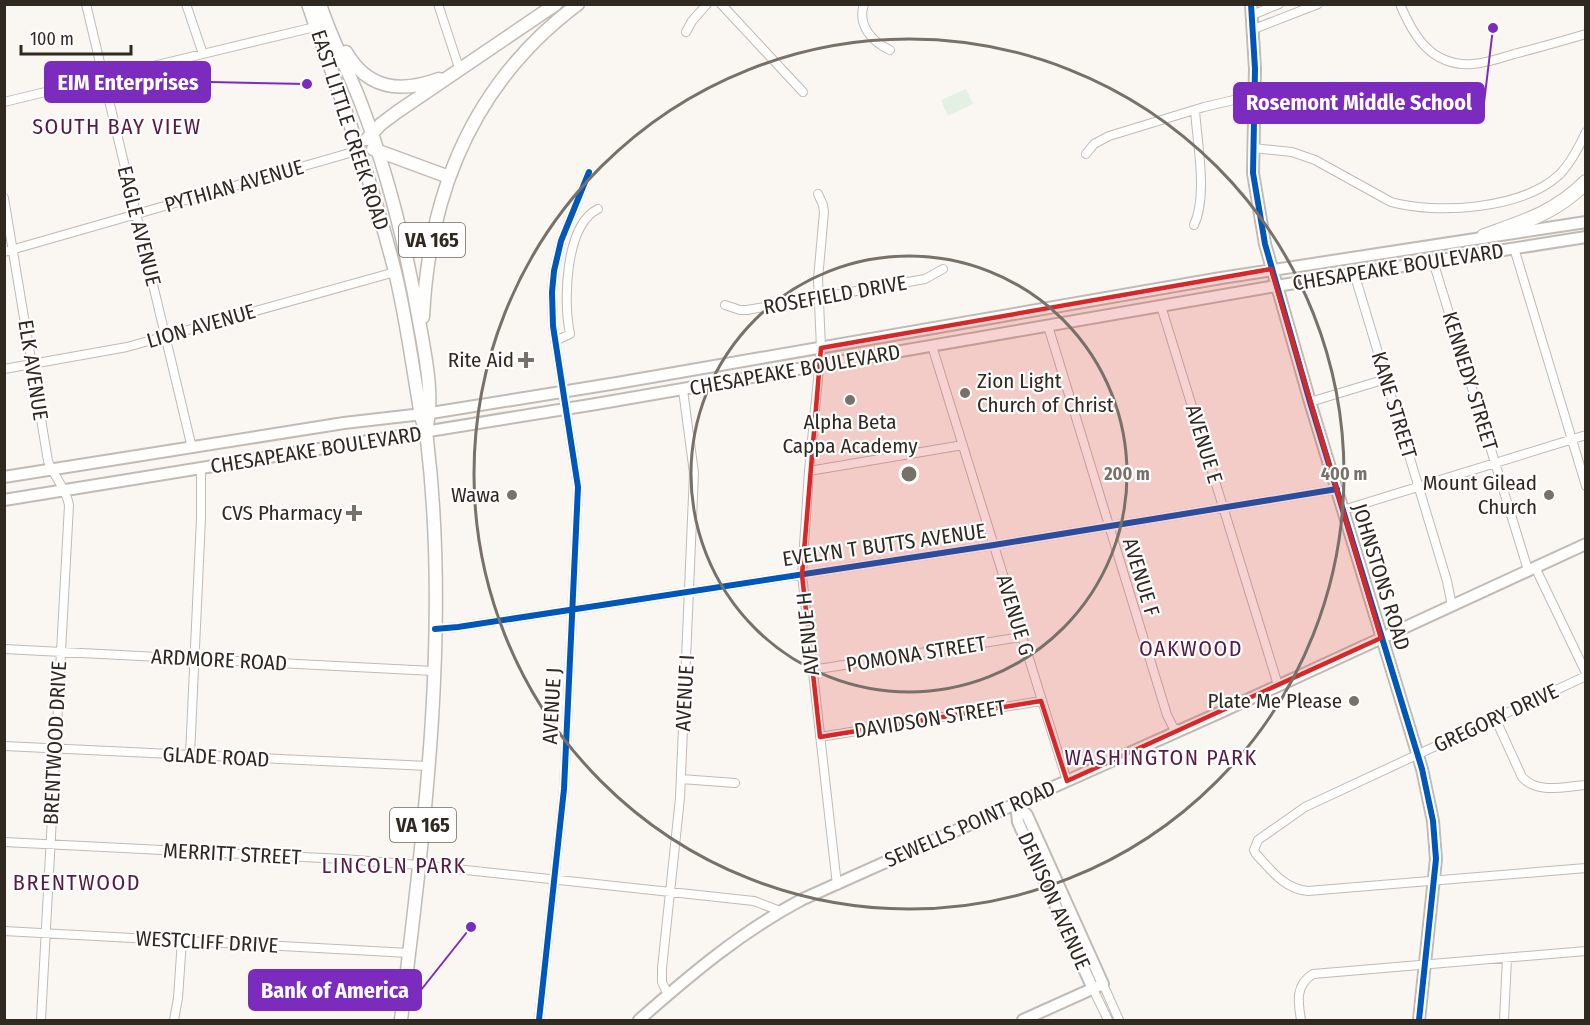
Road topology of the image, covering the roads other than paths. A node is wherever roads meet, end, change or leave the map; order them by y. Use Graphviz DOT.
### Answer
graph roads {
  1 [pos="86,4"];
  2 [pos="186,4"];
  3 [pos="308,4"];
  4 [pos="320,4"];
  5 [pos="438,4"];
  6 [pos="556,4"];
  7 [pos="707,4"];
  8 [pos="721,4"];
  9 [pos="864,4"];
  10 [pos="1279,4"];
  11 [pos="1318,4"];
  12 [pos="1401,4"];
  13 [pos="571,7"];
  14 [pos="1252,10"];
  15 [pos="321,25"];
  16 [pos="1254,29"];
  17 [pos="686,32"];
  18 [pos="1586,34"];
  19 [pos="890,50"];
  20 [pos="203,54"];
  21 [pos="460,71"];
  22 [pos="103,78"];
  23 [pos="802,92"];
  24 [pos="1255,94"];
  25 [pos="4,102"];
  26 [pos="1195,110"];
  27 [pos="1586,132"];
  28 [pos="371,133"];
  29 [pos="465,141"];
  30 [pos="1253,148"];
  31 [pos="376,149"];
  32 [pos="360,150"];
  33 [pos="1086,154"];
  34 [pos="421,166"];
  35 [pos="589,172"];
  36 [pos="448,177"];
  37 [pos="1586,182"];
  38 [pos="818,194"];
  39 [pos="4,198"];
  40 [pos="598,209"];
  41 [pos="136,215"];
  42 [pos="1586,222"];
  43 [pos="1194,225"];
  44 [pos="1484,236"];
  45 [pos="1586,237"];
  46 [pos="1514,248"];
  47 [pos="14,251"];
  48 [pos="4,252"];
  49 [pos="1433,261"];
  50 [pos="943,269"];
  51 [pos="1271,269"];
  52 [pos="395,272"];
  53 [pos="1354,273"];
  54 [pos="1276,286"];
  55 [pos="818,298"];
  56 [pos="725,304"];
  57 [pos="1161,306"];
  58 [pos="1047,326"];
  59 [pos="165,337"];
  60 [pos="555,341"];
  61 [pos="424,345"];
  62 [pos="932,346"];
  63 [pos="821,348"];
  64 [pos="32,364"];
  65 [pos="819,366"];
  66 [pos="4,369"];
  67 [pos="1386,379"];
  68 [pos="682,390"];
  69 [pos="563,392"];
  70 [pos="1310,402"];
  71 [pos="566,409"];
  72 [pos="425,413"];
  73 [pos="426,431"];
  74 [pos="1586,435"];
  75 [pos="1572,440"];
  76 [pos="963,446"];
  77 [pos="192,448"];
  78 [pos="1495,464"];
  79 [pos="201,469"];
  80 [pos="51,470"];
  81 [pos="808,471"];
  82 [pos="4,477"];
  83 [pos="1586,486"];
  84 [pos="1419,487"];
  85 [pos="1337,489"];
  86 [pos="65,490"];
  87 [pos="4,500"];
  88 [pos="1223,508"];
  89 [pos="1343,510"];
  90 [pos="1109,527"];
  91 [pos="1586,544"];
  92 [pos="994,545"];
  93 [pos="1532,569"];
  94 [pos="802,575"];
  95 [pos="689,590"];
  96 [pos="1452,606"];
  97 [pos="572,608"];
  98 [pos="435,629"];
  99 [pos="1021,637"];
  100 [pos="1382,638"];
  101 [pos="4,649"];
  102 [pos="60,652"];
  103 [pos="195,659"];
  104 [pos="812,670"];
  105 [pos="433,671"];
  106 [pos="1586,675"];
  107 [pos="1278,685"];
  108 [pos="1041,701"];
  109 [pos="1495,718"];
  110 [pos="1178,730"];
  111 [pos="820,736"];
  112 [pos="4,746"];
  113 [pos="55,748"];
  114 [pos="1418,754"];
  115 [pos="190,755"];
  116 [pos="428,766"];
  117 [pos="681,779"];
  118 [pos="1067,781"];
  119 [pos="735,783"];
  120 [pos="1586,785"];
  121 [pos="1016,804"];
  122 [pos="4,842"];
  123 [pos="50,844"];
  124 [pos="419,865"];
  125 [pos="1586,868"];
  126 [pos="554,879"];
  127 [pos="1434,881"];
  128 [pos="837,885"];
  129 [pos="670,892"];
  130 [pos="780,911"];
  131 [pos="4,931"];
  132 [pos="46,933"];
  133 [pos="182,940"];
  134 [pos="1586,951"];
  135 [pos="409,953"];
  136 [pos="1507,958"];
  137 [pos="1425,964"];
  138 [pos="1098,986"];
  139 [pos="668,995"];
  140 [pos="41,1020"];
  141 [pos="174,1020"];
  142 [pos="401,1020"];
  143 [pos="539,1020"];
  144 [pos="639,1020"];
  145 [pos="1023,1020"];
  146 [pos="1108,1020"];
  147 [pos="1119,1020"];
  148 [pos="1300,1020"];
  149 [pos="1419,1020"];
  150 [pos="1504,1020"];
  1 -- 22 [label="street, EAGLE AVENUE"];
  2 -- 20 [label="street"];
  3 -- 15 [label="main road, EAST LITTLE CREEK ROAD"];
  4 -- 15 [label="main road, EAST LITTLE CREEK ROAD"];
  5 -- 21 [label="street"];
  6 -- 21 [label="main road"];
  7 -- 17 [label="street"];
  8 -- 23 [label="street"];
  9 -- 19 [label="street"];
  10 -- 14 [label="street"];
  11 -- 16 [label="street"];
  12 -- 18 [label="street"];
  13 -- 29 [label="main road, VA 165"];
  14 -- 16 [label="main road, JOHNSTONS ROAD"];
  15 -- 20 [label="street"];
  15 -- 21 [label="main road"];
  15 -- 28 [label="main road, EAST LITTLE CREEK ROAD"];
  15 -- 32 [label="main road, EAST LITTLE CREEK ROAD"];
  16 -- 24 [label="main road, JOHNSTONS ROAD"];
  20 -- 22 [label="street"];
  21 -- 28 [label="main road"];
  22 -- 25 [label="street"];
  22 -- 41 [label="street, EAGLE AVENUE"];
  24 -- 26 [label="street"];
  24 -- 30 [label="main road, JOHNSTONS ROAD"];
  26 -- 33 [label="street"];
  26 -- 43 [label="street"];
  27 -- 30 [label="street"];
  28 -- 31 [label="main road, EAST LITTLE CREEK ROAD"];
  28 -- 32 [label="main road"];
  29 -- 34 [label="main road"];
  29 -- 36 [label="main road, VA 165"];
  30 -- 51 [label="main road, JOHNSTONS ROAD"];
  31 -- 32 [label="main road"];
  31 -- 34 [label="main road"];
  31 -- 61 [label="main road, EAST LITTLE CREEK ROAD"];
  32 -- 41 [label="street, PYTHIAN AVENUE"];
  32 -- 52 [label="main road, EAST LITTLE CREEK ROAD / VA 165"];
  34 -- 36 [label="main road"];
  35 -- 60 [label="street, AVENUE J"];
  36 -- 61 [label="main road, VA 165"];
  37 -- 44 [label="highway"];
  38 -- 55 [label="street, AVENUE H"];
  39 -- 47 [label="street, ELK AVENUE"];
  40 -- 60 [label="street"];
  41 -- 47 [label="street, PYTHIAN AVENUE"];
  41 -- 59 [label="street, EAGLE AVENUE"];
  42 -- 44 [label="main road, CHESAPEAKE BOULEVARD"];
  44 -- 51 [label="main road, CHESAPEAKE BOULEVARD"];
  45 -- 46 [label="main road, CHESAPEAKE BOULEVARD"];
  46 -- 49 [label="main road, CHESAPEAKE BOULEVARD"];
  46 -- 75 [label="street"];
  47 -- 48 [label="street, PYTHIAN AVENUE"];
  47 -- 64 [label="street, ELK AVENUE"];
  49 -- 53 [label="main road, CHESAPEAKE BOULEVARD"];
  49 -- 78 [label="street, KENNEDY STREET"];
  50 -- 55 [label="street, ROSEFIELD DRIVE"];
  51 -- 54 [label="main road, JOHNSTONS ROAD"];
  51 -- 63 [label="main road, CHESAPEAKE BOULEVARD"];
  52 -- 59 [label="street, LION AVENUE"];
  52 -- 72 [label="main road, EAST LITTLE CREEK ROAD / VA 165"];
  53 -- 54 [label="main road, CHESAPEAKE BOULEVARD"];
  53 -- 67 [label="street, KANE STREET"];
  54 -- 57 [label="main road, CHESAPEAKE BOULEVARD"];
  54 -- 70 [label="main road, JOHNSTONS ROAD"];
  55 -- 56 [label="street, ROSEFIELD DRIVE"];
  55 -- 63 [label="street, AVENUE H"];
  57 -- 58 [label="main road, CHESAPEAKE BOULEVARD"];
  57 -- 88 [label="street, AVENUE E"];
  58 -- 62 [label="main road, CHESAPEAKE BOULEVARD"];
  58 -- 90 [label="street, AVENUE F"];
  59 -- 64 [label="street, LION AVENUE"];
  59 -- 77 [label="street, EAGLE AVENUE"];
  60 -- 69 [label="street, AVENUE J"];
  61 -- 72 [label="main road, EAST LITTLE CREEK ROAD / VA 165"];
  62 -- 65 [label="main road, CHESAPEAKE BOULEVARD"];
  62 -- 76 [label="street, AVENUE G"];
  63 -- 65 [label="street, AVENUE H"];
  63 -- 69 [label="main road, CHESAPEAKE BOULEVARD"];
  64 -- 66 [label="street, LION AVENUE"];
  64 -- 80 [label="street, ELK AVENUE"];
  65 -- 68 [label="main road, CHESAPEAKE BOULEVARD"];
  65 -- 81 [label="street, AVENUE H"];
  67 -- 70 [label="street"];
  67 -- 84 [label="street, KANE STREET"];
  68 -- 71 [label="main road, CHESAPEAKE BOULEVARD"];
  68 -- 95 [label="street, AVENUE I"];
  69 -- 71 [label="street, AVENUE J"];
  69 -- 72 [label="main road, CHESAPEAKE BOULEVARD"];
  70 -- 85 [label="main road, JOHNSTONS ROAD"];
  71 -- 73 [label="main road, CHESAPEAKE BOULEVARD"];
  71 -- 97 [label="street, AVENUE J"];
  72 -- 73 [label="main road, EAST LITTLE CREEK ROAD / VA 165"];
  72 -- 77 [label="main road, CHESAPEAKE BOULEVARD"];
  73 -- 79 [label="main road, CHESAPEAKE BOULEVARD"];
  73 -- 98 [label="main road, EAST LITTLE CREEK ROAD / VA 165"];
  74 -- 75 [label="street"];
  75 -- 78 [label="street"];
  75 -- 83 [label="street"];
  76 -- 81 [label="street"];
  76 -- 92 [label="street, AVENUE G"];
  77 -- 80 [label="main road, CHESAPEAKE BOULEVARD"];
  78 -- 84 [label="street"];
  78 -- 93 [label="street, KENNEDY STREET"];
  79 -- 86 [label="main road, CHESAPEAKE BOULEVARD"];
  79 -- 103 [label="street"];
  80 -- 82 [label="main road, CHESAPEAKE BOULEVARD"];
  80 -- 86 [label="street, BRENTWOOD DRIVE"];
  81 -- 94 [label="street, AVENUE H"];
  84 -- 89 [label="street"];
  84 -- 96 [label="street, KANE STREET"];
  85 -- 88 [label="street, EVELYN T BUTTS AVENUE"];
  85 -- 89 [label="main road, JOHNSTONS ROAD"];
  86 -- 87 [label="main road, CHESAPEAKE BOULEVARD"];
  86 -- 102 [label="street, BRENTWOOD DRIVE"];
  88 -- 90 [label="street, EVELYN T BUTTS AVENUE"];
  88 -- 107 [label="street, AVENUE E"];
  89 -- 100 [label="main road, JOHNSTONS ROAD"];
  90 -- 92 [label="street, EVELYN T BUTTS AVENUE"];
  90 -- 110 [label="street, AVENUE F"];
  91 -- 93 [label="main road, SEWELLS POINT ROAD"];
  92 -- 94 [label="street, EVELYN T BUTTS AVENUE"];
  92 -- 99 [label="street, AVENUE G"];
  93 -- 96 [label="main road, SEWELLS POINT ROAD"];
  93 -- 106 [label="street, KENNEDY STREET"];
  94 -- 95 [label="street, EVELYN T BUTTS AVENUE"];
  94 -- 104 [label="street, AVENUE H"];
  95 -- 97 [label="street, EVELYN T BUTTS AVENUE"];
  95 -- 117 [label="street, AVENUE I"];
  96 -- 100 [label="main road, SEWELLS POINT ROAD"];
  97 -- 98 [label="street, EVELYN T BUTTS AVENUE"];
  97 -- 126 [label="street, AVENUE J"];
  98 -- 105 [label="main road, EAST LITTLE CREEK ROAD / VA 165"];
  99 -- 104 [label="street, POMONA STREET"];
  99 -- 108 [label="street, AVENUE G"];
  100 -- 107 [label="main road, SEWELLS POINT ROAD"];
  100 -- 114 [label="main road, JOHNSTONS ROAD"];
  101 -- 102 [label="street, ARDMORE ROAD"];
  102 -- 103 [label="street, ARDMORE ROAD"];
  102 -- 113 [label="street, BRENTWOOD DRIVE"];
  103 -- 105 [label="street, ARDMORE ROAD"];
  103 -- 115 [label="street"];
  104 -- 111 [label="street, AVENUE H"];
  105 -- 116 [label="main road, EAST LITTLE CREEK ROAD / VA 165"];
  106 -- 109 [label="street, GREGORY DRIVE"];
  107 -- 110 [label="main road, SEWELLS POINT ROAD"];
  108 -- 111 [label="street, DAVIDSON STREET"];
  108 -- 118 [label="street, AVENUE G"];
  109 -- 114 [label="street, GREGORY DRIVE"];
  109 -- 120 [label="street"];
  110 -- 118 [label="main road, SEWELLS POINT ROAD"];
  111 -- 128 [label="street, AVENUE H"];
  112 -- 113 [label="street, GLADE ROAD"];
  113 -- 115 [label="street, GLADE ROAD"];
  113 -- 123 [label="street, BRENTWOOD DRIVE"];
  114 -- 127 [label="main road, JOHNSTONS ROAD"];
  114 -- 127 [label="street, GREGORY DRIVE"];
  115 -- 116 [label="street, GLADE ROAD"];
  116 -- 124 [label="main road, EAST LITTLE CREEK ROAD / VA 165"];
  117 -- 119 [label="street"];
  117 -- 129 [label="street, AVENUE I"];
  118 -- 121 [label="main road, SEWELLS POINT ROAD"];
  121 -- 128 [label="main road, SEWELLS POINT ROAD"];
  121 -- 138 [label="main road, DENISON AVENUE"];
  122 -- 123 [label="street, MERRITT STREET"];
  123 -- 124 [label="street, MERRITT STREET"];
  123 -- 132 [label="street, BRENTWOOD DRIVE"];
  124 -- 126 [label="street, MERRITT STREET"];
  124 -- 135 [label="main road, EAST LITTLE CREEK ROAD / VA 165"];
  125 -- 127 [label="street"];
  126 -- 129 [label="street, MERRITT STREET"];
  126 -- 143 [label="street, AVENUE J"];
  127 -- 137 [label="main road, JOHNSTONS ROAD"];
  128 -- 130 [label="main road, SEWELLS POINT ROAD"];
  129 -- 130 [label="street, MERRITT STREET"];
  129 -- 139 [label="street, AVENUE I"];
  130 -- 139 [label="main road, SEWELLS POINT ROAD"];
  131 -- 132 [label="street, WESTCLIFF DRIVE"];
  132 -- 133 [label="street, WESTCLIFF DRIVE"];
  132 -- 140 [label="street, BRENTWOOD DRIVE"];
  133 -- 135 [label="street, WESTCLIFF DRIVE"];
  133 -- 141 [label="street"];
  134 -- 136 [label="street"];
  135 -- 142 [label="main road, EAST LITTLE CREEK ROAD / VA 165"];
  136 -- 137 [label="street"];
  136 -- 150 [label="street"];
  137 -- 148 [label="street"];
  137 -- 149 [label="main road, JOHNSTONS ROAD"];
  138 -- 145 [label="main road"];
  138 -- 146 [label="street, DENISON AVENUE"];
  138 -- 147 [label="street, DENISON AVENUE"];
  139 -- 144 [label="main road, SEWELLS POINT ROAD"];
}
